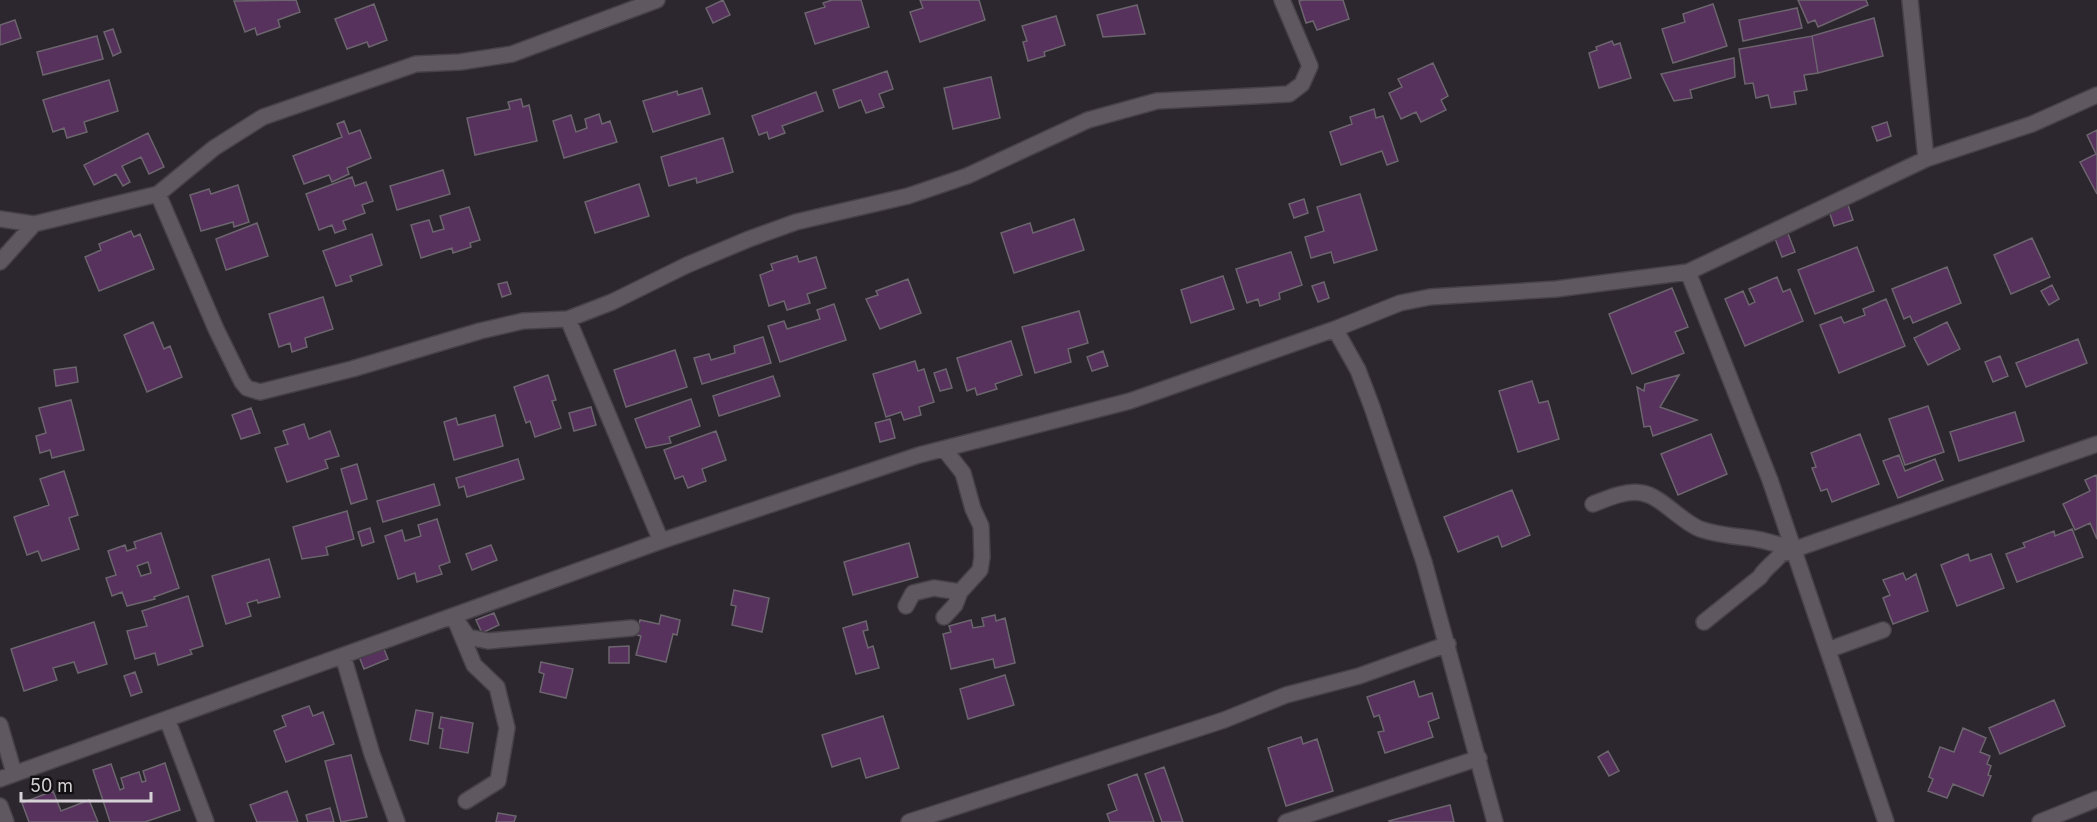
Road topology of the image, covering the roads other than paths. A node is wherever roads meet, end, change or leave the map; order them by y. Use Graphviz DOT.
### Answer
graph roads {
  1 [pos="657,0"];
  2 [pos="1282,0"];
  3 [pos="1910,0"];
  4 [pos="2097,95"];
  5 [pos="1926,159"];
  6 [pos="158,194"];
  7 [pos="0,219"];
  8 [pos="34,224"];
  9 [pos="0,262"];
  10 [pos="1688,272"];
  11 [pos="568,319"];
  12 [pos="1335,329"];
  13 [pos="2097,444"];
  14 [pos="944,448"];
  15 [pos="1593,504"];
  16 [pos="661,541"];
  17 [pos="1794,549"];
  18 [pos="960,592"];
  19 [pos="906,606"];
  20 [pos="454,617"];
  21 [pos="944,617"];
  22 [pos="1704,622"];
  23 [pos="632,627"];
  24 [pos="1883,630"];
  25 [pos="1448,644"];
  26 [pos="1828,650"];
  27 [pos="343,656"];
  28 [pos="167,719"];
  29 [pos="0,725"];
  30 [pos="1479,758"];
  31 [pos="7,776"];
  32 [pos="2097,799"];
  33 [pos="466,801"];
  34 [pos="0,806"];
  35 [pos="6,822"];
  36 [pos="206,822"];
  37 [pos="397,822"];
  38 [pos="909,822"];
  39 [pos="1286,822"];
  40 [pos="1495,822"];
  41 [pos="1886,822"];
  42 [pos="2040,822"];
  1 -- 6 [label="street"];
  2 -- 11 [label="street"];
  3 -- 5 [label="street"];
  4 -- 5 [label="street"];
  5 -- 10 [label="street"];
  6 -- 8 [label="street"];
  6 -- 11 [label="street"];
  7 -- 8 [label="street"];
  8 -- 9 [label="street"];
  10 -- 12 [label="street"];
  10 -- 17 [label="street"];
  11 -- 16 [label="street"];
  12 -- 14 [label="street"];
  12 -- 25 [label="street"];
  13 -- 17 [label="street"];
  14 -- 16 [label="street"];
  14 -- 18 [label="street"];
  15 -- 17 [label="street"];
  16 -- 20 [label="street"];
  17 -- 22 [label="street"];
  17 -- 26 [label="street"];
  18 -- 19 [label="street"];
  18 -- 21 [label="street"];
  20 -- 23 [label="street"];
  20 -- 27 [label="street"];
  20 -- 33 [label="street"];
  24 -- 26 [label="street"];
  25 -- 30 [label="street"];
  25 -- 38 [label="street"];
  26 -- 41 [label="street"];
  27 -- 28 [label="street"];
  27 -- 37 [label="street"];
  28 -- 31 [label="street"];
  28 -- 36 [label="street"];
  29 -- 31 [label="street"];
  30 -- 39 [label="street"];
  30 -- 40 [label="street"];
  32 -- 42 [label="street"];
  34 -- 35 [label="street"];
}
